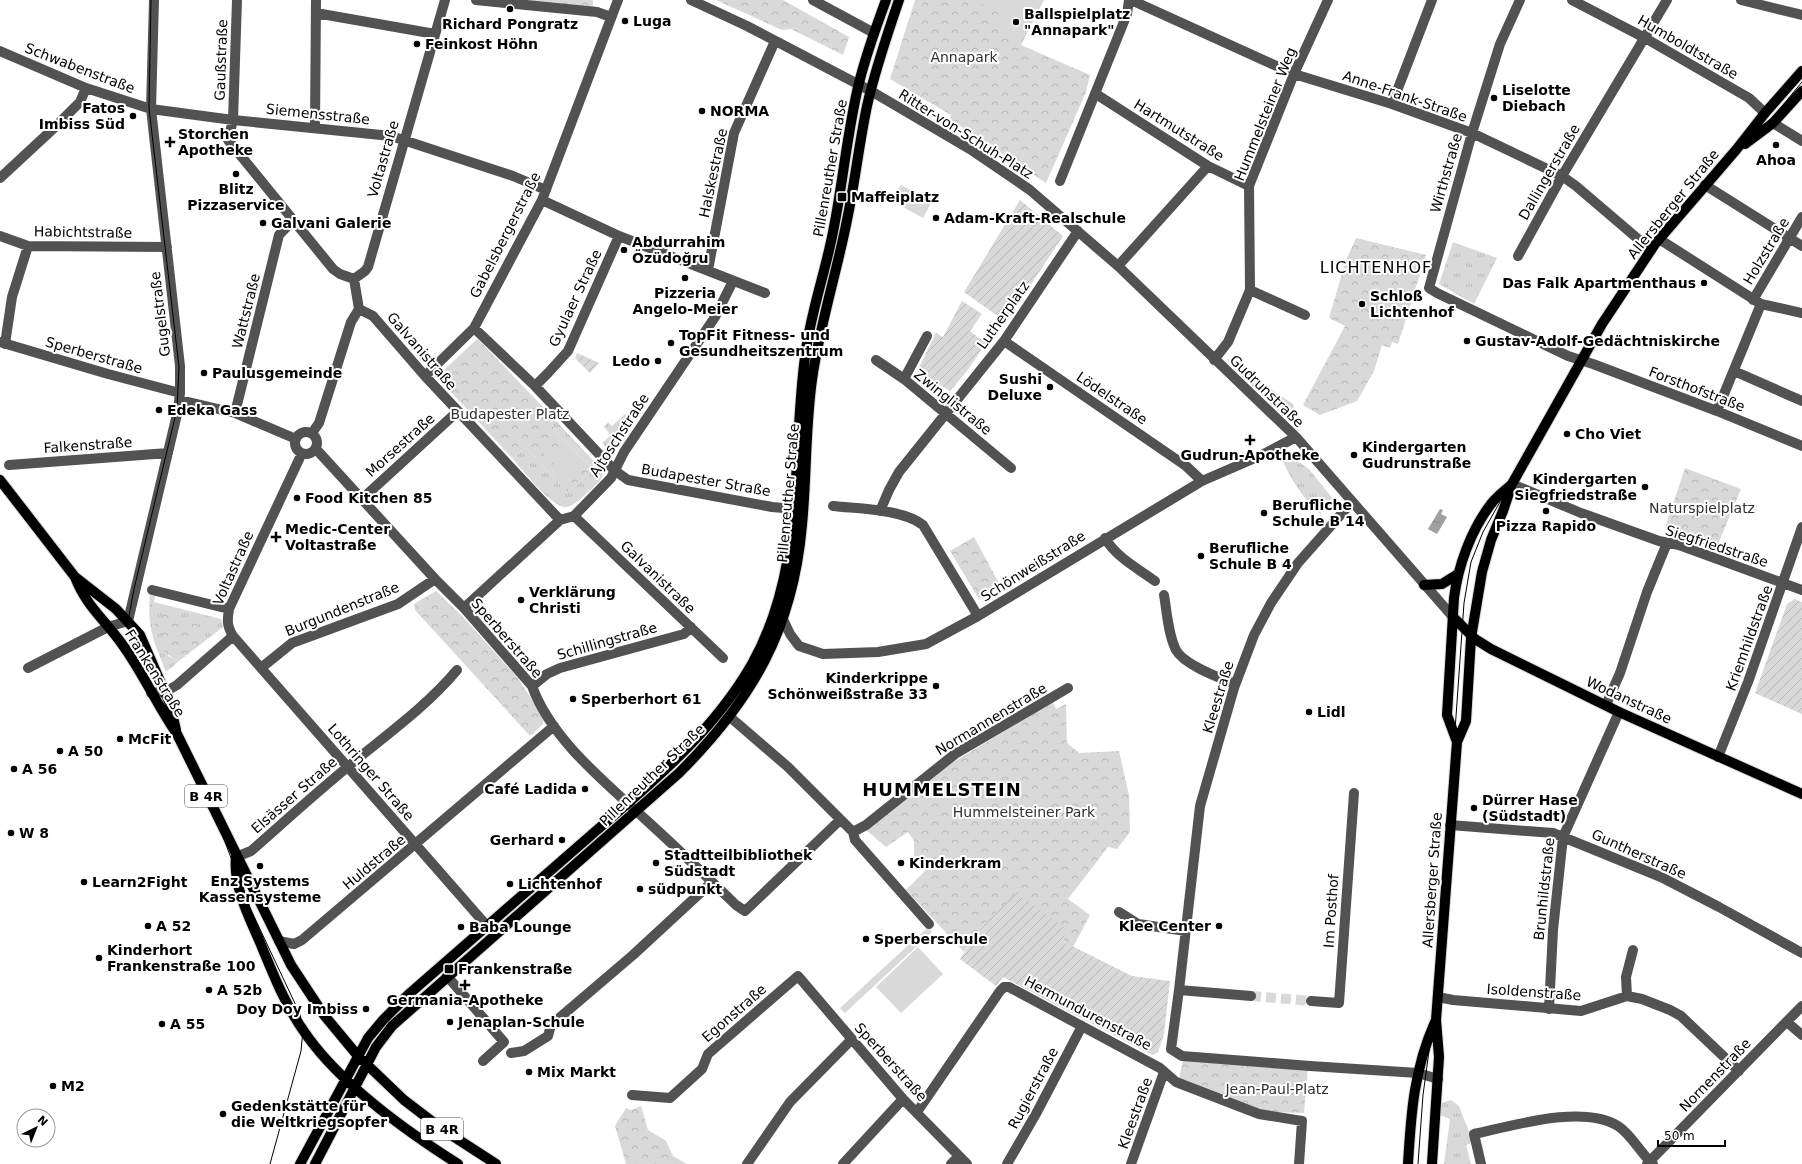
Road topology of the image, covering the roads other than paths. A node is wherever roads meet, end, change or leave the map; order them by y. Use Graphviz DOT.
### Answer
graph roads {
  1 [pos="154,0"];
  2 [pos="237,0"];
  3 [pos="316,0"];
  4 [pos="445,0"];
  5 [pos="476,0"];
  6 [pos="618,0"];
  7 [pos="691,0"];
  8 [pos="813,0"];
  9 [pos="886,0"];
  10 [pos="899,0"];
  11 [pos="1130,0"];
  12 [pos="1328,0"];
  13 [pos="1432,0"];
  14 [pos="1520,0"];
  15 [pos="1572,0"];
  16 [pos="1667,0"];
  17 [pos="1741,0"];
  18 [pos="316,12"];
  19 [pos="1802,15"];
  20 [pos="611,17"];
  21 [pos="874,33"];
  22 [pos="435,34"];
  23 [pos="1645,38"];
  24 [pos="775,41"];
  25 [pos="0,51"];
  26 [pos="1802,71"];
  27 [pos="1294,74"];
  28 [pos="858,84"];
  29 [pos="86,88"];
  30 [pos="871,91"];
  31 [pos="1802,91"];
  32 [pos="1096,94"];
  33 [pos="1392,104"];
  34 [pos="152,109"];
  35 [pos="1765,113"];
  36 [pos="233,120"];
  37 [pos="1773,122"];
  38 [pos="315,127"];
  39 [pos="1472,133"];
  40 [pos="403,140"];
  41 [pos="1802,141"];
  42 [pos="1736,150"];
  43 [pos="1208,166"];
  44 [pos="1562,176"];
  45 [pos="0,178"];
  46 [pos="1060,181"];
  47 [pos="1705,185"];
  48 [pos="1249,186"];
  49 [pos="546,190"];
  50 [pos="542,200"];
  51 [pos="1045,202"];
  52 [pos="1802,217"];
  53 [pos="293,220"];
  54 [pos="1078,231"];
  55 [pos="0,236"];
  56 [pos="619,236"];
  57 [pos="1659,239"];
  58 [pos="1790,239"];
  59 [pos="28,246"];
  60 [pos="1802,246"];
  61 [pos="167,247"];
  62 [pos="1651,250"];
  63 [pos="1518,256"];
  64 [pos="1118,266"];
  65 [pos="708,270"];
  66 [pos="354,279"];
  67 [pos="733,281"];
  68 [pos="1429,288"];
  69 [pos="1250,290"];
  70 [pos="765,293"];
  71 [pos="1757,302"];
  72 [pos="359,309"];
  73 [pos="1802,313"];
  74 [pos="1305,315"];
  75 [pos="474,328"];
  76 [pos="927,336"];
  77 [pos="1004,342"];
  78 [pos="2,343"];
  79 [pos="876,360"];
  80 [pos="1214,360"];
  81 [pos="1581,361"];
  82 [pos="1734,371"];
  83 [pos="425,376"];
  84 [pos="904,379"];
  85 [pos="535,386"];
  86 [pos="180,396"];
  87 [pos="1802,401"];
  88 [pos="1717,411"];
  89 [pos="457,412"];
  90 [pos="235,413"];
  91 [pos="945,413"];
  92 [pos="312,433"];
  93 [pos="1296,437"];
  94 [pos="296,439"];
  95 [pos="1802,446"];
  96 [pos="316,449"];
  97 [pos="168,453"];
  98 [pos="302,453"];
  99 [pos="9,465"];
  100 [pos="1011,468"];
  101 [pos="614,470"];
  102 [pos="0,480"];
  103 [pos="1202,481"];
  104 [pos="1512,484"];
  105 [pos="362,499"];
  106 [pos="1352,502"];
  107 [pos="795,506"];
  108 [pos="834,506"];
  109 [pos="880,511"];
  110 [pos="574,516"];
  111 [pos="560,520"];
  112 [pos="1802,527"];
  113 [pos="1105,538"];
  114 [pos="1667,542"];
  115 [pos="1458,574"];
  116 [pos="75,577"];
  117 [pos="435,579"];
  118 [pos="1155,581"];
  119 [pos="1783,583"];
  120 [pos="1424,585"];
  121 [pos="152,590"];
  122 [pos="1802,590"];
  123 [pos="1164,595"];
  124 [pos="464,608"];
  125 [pos="228,609"];
  126 [pos="978,616"];
  127 [pos="1453,617"];
  128 [pos="782,619"];
  129 [pos="128,621"];
  130 [pos="108,627"];
  131 [pos="691,628"];
  132 [pos="234,636"];
  133 [pos="1472,636"];
  134 [pos="723,658"];
  135 [pos="28,668"];
  136 [pos="261,668"];
  137 [pos="456,670"];
  138 [pos="1235,684"];
  139 [pos="532,686"];
  140 [pos="1068,688"];
  141 [pos="165,692"];
  142 [pos="151,693"];
  143 [pos="1606,705"];
  144 [pos="1619,712"];
  145 [pos="730,717"];
  146 [pos="554,726"];
  147 [pos="177,734"];
  148 [pos="1457,742"];
  149 [pos="1718,756"];
  150 [pos="348,767"];
  151 [pos="1354,793"];
  152 [pos="1802,794"];
  153 [pos="627,804"];
  154 [pos="636,812"];
  155 [pos="840,820"];
  156 [pos="1450,825"];
  157 [pos="853,832"];
  158 [pos="1563,836"];
  159 [pos="415,845"];
  160 [pos="236,857"];
  161 [pos="712,882"];
  162 [pos="1119,912"];
  163 [pos="930,924"];
  164 [pos="487,926"];
  165 [pos="1186,931"];
  166 [pos="279,941"];
  167 [pos="1633,950"];
  168 [pos="1802,953"];
  169 [pos="447,976"];
  170 [pos="798,976"];
  171 [pos="1179,990"];
  172 [pos="1251,996"];
  173 [pos="1627,996"];
  174 [pos="1438,997"];
  175 [pos="1310,1001"];
  176 [pos="1802,1006"];
  177 [pos="1549,1008"];
  178 [pos="1436,1020"];
  179 [pos="1787,1022"];
  180 [pos="1082,1026"];
  181 [pos="1802,1035"];
  182 [pos="852,1039"];
  183 [pos="511,1053"];
  184 [pos="358,1056"];
  185 [pos="483,1061"];
  186 [pos="367,1065"];
  187 [pos="1739,1071"];
  188 [pos="1164,1072"];
  189 [pos="1418,1073"];
  190 [pos="346,1079"];
  191 [pos="1438,1079"];
  192 [pos="356,1088"];
  193 [pos="632,1095"];
  194 [pos="903,1099"];
  195 [pos="917,1112"];
  196 [pos="959,1156"];
  197 [pos="1650,1163"];
  198 [pos="300,1164"];
  199 [pos="315,1164"];
  200 [pos="458,1164"];
  201 [pos="496,1164"];
  202 [pos="747,1164"];
  203 [pos="843,1164"];
  204 [pos="951,1164"];
  205 [pos="967,1164"];
  206 [pos="1007,1164"];
  207 [pos="1131,1164"];
  208 [pos="1299,1164"];
  209 [pos="1408,1164"];
  210 [pos="1432,1164"];
  211 [pos="1481,1164"];
  1 -- 34 [label="street, Gugelstraße"];
  2 -- 36 [label="street, Gaußstraße"];
  3 -- 18 [label="street"];
  4 -- 22 [label="street, Voltastraße"];
  5 -- 20 [label="street"];
  6 -- 20 [label="street, Gabelsbergerstraße"];
  7 -- 24 [label="street"];
  8 -- 21 [label="street"];
  9 -- 21 [label="main road, Pillenreuther Straße"];
  10 -- 30 [label="main road, Pillenreuther Straße"];
  11 -- 27 [label="street, Anne-Frank-Straße"];
  11 -- 32 [label="street"];
  12 -- 27 [label="street, Hummelsteiner Weg"];
  13 -- 33 [label="street"];
  14 -- 39 [label="street, Wirthstraße"];
  15 -- 23 [label="street, Humboldtstraße"];
  16 -- 23 [label="street, Dallingerstraße"];
  17 -- 19 [label="street"];
  18 -- 22 [label="street"];
  18 -- 38 [label="street"];
  20 -- 49 [label="street, Gabelsbergerstraße"];
  21 -- 28 [label="main road, Pillenreuther Straße"];
  22 -- 40 [label="street, Voltastraße"];
  23 -- 35 [label="street, Humboldtstraße"];
  23 -- 44 [label="street, Dallingerstraße"];
  24 -- 28 [label="street"];
  24 -- 65 [label="street, Halskestraße"];
  25 -- 29 [label="street, Schwabenstraße"];
  26 -- 35 [label="main road, Allersberger Straße"];
  27 -- 33 [label="street, Anne-Frank-Straße"];
  27 -- 48 [label="street, Hummelsteiner Weg"];
  28 -- 30 [label="street"];
  28 -- 107 [label="main road, Pillenreuther Straße"];
  29 -- 34 [label="street, Schwabenstraße"];
  29 -- 45 [label="street"];
  30 -- 51 [label="street, Ritter-von-Schuh-Platz"];
  30 -- 128 [label="main road, Pillenreuther Straße"];
  31 -- 37 [label="main road, Allersberger Straße"];
  32 -- 43 [label="street, Hartmutstraße"];
  32 -- 46 [label="street"];
  33 -- 39 [label="street, Anne-Frank-Straße"];
  34 -- 36 [label="street, Siemensstraße"];
  34 -- 61 [label="street, Gugelstraße"];
  35 -- 42 [label="main road, Allersberger Straße"];
  36 -- 38 [label="street, Siemensstraße"];
  36 -- 53 [label="street"];
  37 -- 41 [label="street"];
  37 -- 42 [label="main road, Allersberger Straße"];
  38 -- 40 [label="street, Siemensstraße"];
  39 -- 44 [label="street, Anne-Frank-Straße"];
  39 -- 68 [label="street, Wirthstraße"];
  40 -- 49 [label="street, Siemensstraße"];
  40 -- 66 [label="street, Voltastraße"];
  42 -- 47 [label="main road, Allersberger Straße"];
  43 -- 48 [label="street, Hartmutstraße"];
  43 -- 64 [label="street"];
  44 -- 62 [label="street, Anne-Frank-Straße"];
  44 -- 63 [label="street, Dallingerstraße"];
  47 -- 57 [label="main road, Allersberger Straße"];
  47 -- 58 [label="street"];
  48 -- 69 [label="street, Hummelsteiner Weg"];
  49 -- 50 [label="street, Gabelsbergerstraße"];
  50 -- 56 [label="street"];
  50 -- 75 [label="street, Gabelsbergerstraße"];
  51 -- 54 [label="street, Gudrunstraße"];
  52 -- 58 [label="street, Holzstraße"];
  53 -- 66 [label="street"];
  53 -- 90 [label="street, Wattstraße"];
  54 -- 64 [label="street, Gudrunstraße"];
  54 -- 77 [label="street, Lutherplatz"];
  55 -- 59 [label="street, Habichtstraße"];
  56 -- 65 [label="street"];
  56 -- 85 [label="street, Gyulaer Straße"];
  57 -- 62 [label="main road, Allersberger Straße"];
  57 -- 71 [label="street"];
  58 -- 60 [label="street"];
  58 -- 71 [label="street, Holzstraße"];
  59 -- 61 [label="street, Habichtstraße"];
  59 -- 78 [label="street"];
  61 -- 86 [label="street, Gugelstraße"];
  62 -- 81 [label="main road, Allersberger Straße"];
  64 -- 80 [label="street, Gudrunstraße"];
  65 -- 67 [label="street"];
  66 -- 72 [label="street"];
  67 -- 70 [label="street"];
  67 -- 101 [label="street, Ajtoschstraße"];
  68 -- 81 [label="street, Forsthofstraße"];
  69 -- 74 [label="street"];
  69 -- 80 [label="street, Hummelsteiner Weg"];
  71 -- 73 [label="street"];
  71 -- 82 [label="street, Holzstraße"];
  72 -- 83 [label="street, Galvanistraße"];
  72 -- 92 [label="street"];
  75 -- 83 [label="street, Gabelsbergerstraße"];
  75 -- 85 [label="street"];
  76 -- 84 [label="street"];
  77 -- 91 [label="street, Lutherplatz"];
  77 -- 103 [label="street, Lödelstraße"];
  78 -- 86 [label="street, Sperberstraße"];
  79 -- 84 [label="street, Zwinglistraße"];
  80 -- 93 [label="street, Gudrunstraße"];
  81 -- 88 [label="street, Forsthofstraße"];
  81 -- 104 [label="main road, Allersberger Straße"];
  82 -- 87 [label="street"];
  82 -- 88 [label="street, Holzstraße"];
  83 -- 89 [label="street, Galvanistraße"];
  84 -- 91 [label="street, Zwinglistraße"];
  85 -- 101 [label="street"];
  86 -- 90 [label="street, Sperberstraße"];
  86 -- 97 [label="street, Gugelstraße"];
  88 -- 95 [label="street, Forsthofstraße"];
  89 -- 105 [label="street, Morsestraße"];
  89 -- 111 [label="street, Galvanistraße"];
  90 -- 94 [label="street, Sperberstraße"];
  91 -- 100 [label="street, Zwinglistraße"];
  91 -- 109 [label="street, Lutherplatz"];
  92 -- 94 [label="street"];
  92 -- 96 [label="street"];
  93 -- 103 [label="street, Schönweißstraße"];
  93 -- 106 [label="street, Gudrunstraße"];
  94 -- 98 [label="street"];
  96 -- 98 [label="street"];
  96 -- 105 [label="street, Sperberstraße"];
  97 -- 99 [label="street, Falkenstraße"];
  97 -- 129 [label="street, Gugelstraße"];
  98 -- 125 [label="street, Voltastraße"];
  101 -- 107 [label="street, Budapester Straße"];
  101 -- 110 [label="street, Ajtoschstraße"];
  102 -- 116 [label="main road, Frankenstraße / B 4R"];
  103 -- 113 [label="street, Schönweißstraße"];
  104 -- 114 [label="street, Siegfriedstraße"];
  104 -- 115 [label="main road, Allersberger Straße"];
  104 -- 133 [label="main road, Allersberger Straße"];
  105 -- 117 [label="street, Sperberstraße"];
  106 -- 120 [label="street, Gudrunstraße"];
  106 -- 138 [label="street, Kleestraße"];
  107 -- 153 [label="main road, Pillenreuther Straße"];
  108 -- 109 [label="street"];
  109 -- 126 [label="street"];
  110 -- 111 [label="street, Ajtoschstraße"];
  110 -- 131 [label="street, Galvanistraße"];
  111 -- 124 [label="street, Ajtoschstraße"];
  112 -- 119 [label="street, Kriemhildstraße"];
  113 -- 118 [label="street"];
  113 -- 126 [label="street, Schönweißstraße"];
  114 -- 119 [label="street, Siegfriedstraße"];
  114 -- 143 [label="street"];
  115 -- 120 [label="main road"];
  115 -- 127 [label="main road, Allersberger Straße"];
  116 -- 129 [label="main road, Frankenstraße / B 4R"];
  116 -- 130 [label="main road, Frankenstraße / B 4R"];
  117 -- 124 [label="street, Sperberstraße"];
  117 -- 136 [label="street, Burgundenstraße"];
  119 -- 122 [label="street, Siegfriedstraße"];
  119 -- 149 [label="street, Kriemhildstraße"];
  120 -- 127 [label="street, Gudrunstraße"];
  121 -- 125 [label="street"];
  123 -- 138 [label="street"];
  124 -- 139 [label="street, Sperberstraße"];
  125 -- 132 [label="street, Voltastraße"];
  126 -- 128 [label="street, Schönweißstraße"];
  127 -- 133 [label="main road, Wodanstraße"];
  127 -- 148 [label="main road, Allersberger Straße"];
  128 -- 145 [label="main road, Pillenreuther Straße"];
  129 -- 130 [label="street, Frankenstraße"];
  129 -- 141 [label="main road, Frankenstraße / B 4R"];
  130 -- 135 [label="street, Frankenstraße"];
  130 -- 142 [label="main road, Frankenstraße / B 4R"];
  131 -- 134 [label="street, Galvanistraße"];
  131 -- 139 [label="street, Schillingstraße"];
  132 -- 136 [label="street, Lothringer Straße"];
  132 -- 141 [label="street"];
  133 -- 143 [label="main road, Wodanstraße"];
  133 -- 148 [label="main road, Allersberger Straße"];
  136 -- 150 [label="street, Lothringer Straße"];
  137 -- 150 [label="street, Elsässer Straße"];
  138 -- 165 [label="street, Kleestraße"];
  139 -- 146 [label="street, Sperberstraße"];
  140 -- 157 [label="street, Normannenstraße"];
  141 -- 142 [label="street"];
  141 -- 147 [label="main road, Frankenstraße / B 4R"];
  142 -- 147 [label="main road, Frankenstraße / B 4R"];
  143 -- 144 [label="main road, Wodanstraße"];
  144 -- 149 [label="main road, Wodanstraße"];
  144 -- 158 [label="street, Brunhildstraße"];
  145 -- 154 [label="main road, Pillenreuther Straße"];
  145 -- 155 [label="street"];
  146 -- 153 [label="street, Sperberstraße"];
  146 -- 159 [label="street, Huldstraße"];
  147 -- 160 [label="main road, Frankenstraße / B 4R"];
  148 -- 156 [label="main road, Allersberger Straße"];
  149 -- 152 [label="main road, Wodanstraße"];
  150 -- 159 [label="street, Lothringer Straße"];
  150 -- 160 [label="street, Elsässer Straße"];
  151 -- 175 [label="street, Im Posthof"];
  153 -- 154 [label="street, Sperberstraße"];
  153 -- 164 [label="main road, Pillenreuther Straße"];
  154 -- 161 [label="street, Sperberstraße"];
  154 -- 169 [label="main road, Pillenreuther Straße"];
  155 -- 157 [label="street"];
  155 -- 161 [label="street, Sperberstraße"];
  156 -- 158 [label="street, Guntherstraße"];
  156 -- 174 [label="main road, Allersberger Straße"];
  157 -- 163 [label="street"];
  158 -- 168 [label="street, Guntherstraße"];
  158 -- 177 [label="street, Brunhildstraße"];
  159 -- 164 [label="street, Lothringer Straße"];
  159 -- 166 [label="street, Huldstraße"];
  160 -- 166 [label="main road, Frankenstraße / B 4R"];
  160 -- 190 [label="main road, Frankenstraße / B 4R"];
  161 -- 183 [label="street"];
  162 -- 165 [label="street"];
  164 -- 184 [label="main road, Pillenreuther Straße"];
  165 -- 171 [label="street, Kleestraße"];
  166 -- 184 [label="main road, Frankenstraße / B 4R"];
  167 -- 173 [label="street"];
  169 -- 185 [label="street"];
  169 -- 186 [label="main road, Pillenreuther Straße"];
  170 -- 182 [label="street, Sperberstraße"];
  170 -- 193 [label="street, Egonstraße"];
  171 -- 172 [label="street"];
  171 -- 189 [label="street, Kleestraße"];
  173 -- 177 [label="street, Isoldenstraße"];
  173 -- 187 [label="street"];
  174 -- 177 [label="street, Isoldenstraße"];
  174 -- 178 [label="main road, Allersberger Straße"];
  176 -- 179 [label="street, Nornenstraße"];
  178 -- 189 [label="main road, Allersberger Straße"];
  178 -- 191 [label="main road, Allersberger Straße"];
  179 -- 181 [label="street"];
  179 -- 187 [label="street, Nornenstraße"];
  180 -- 188 [label="street, Hermundurenstraße"];
  180 -- 195 [label="street, Hermundurenstraße"];
  180 -- 206 [label="street, Rugierstraße"];
  182 -- 194 [label="street, Sperberstraße"];
  182 -- 202 [label="street"];
  184 -- 186 [label="main road, Frankenstraße / B 4R"];
  184 -- 190 [label="main road, Pillenreuther Straße"];
  186 -- 192 [label="main road, Pillenreuther Straße"];
  186 -- 201 [label="main road, Frankenstraße / B 4R"];
  187 -- 197 [label="street, Nornenstraße"];
  188 -- 207 [label="street, Kleestraße"];
  188 -- 208 [label="street"];
  189 -- 191 [label="street"];
  189 -- 209 [label="main road, Allersberger Straße"];
  190 -- 192 [label="main road, Frankenstraße / B 4R"];
  190 -- 198 [label="main road, Pillenreuther Straße"];
  191 -- 210 [label="main road, Allersberger Straße"];
  192 -- 199 [label="main road, Pillenreuther Straße"];
  192 -- 200 [label="main road, Frankenstraße / B 4R"];
  194 -- 195 [label="street, Sperberstraße"];
  194 -- 203 [label="street"];
  195 -- 196 [label="street, Sperberstraße"];
  196 -- 204 [label="street"];
  196 -- 205 [label="street, Sperberstraße"];
  197 -- 211 [label="street"];
}
